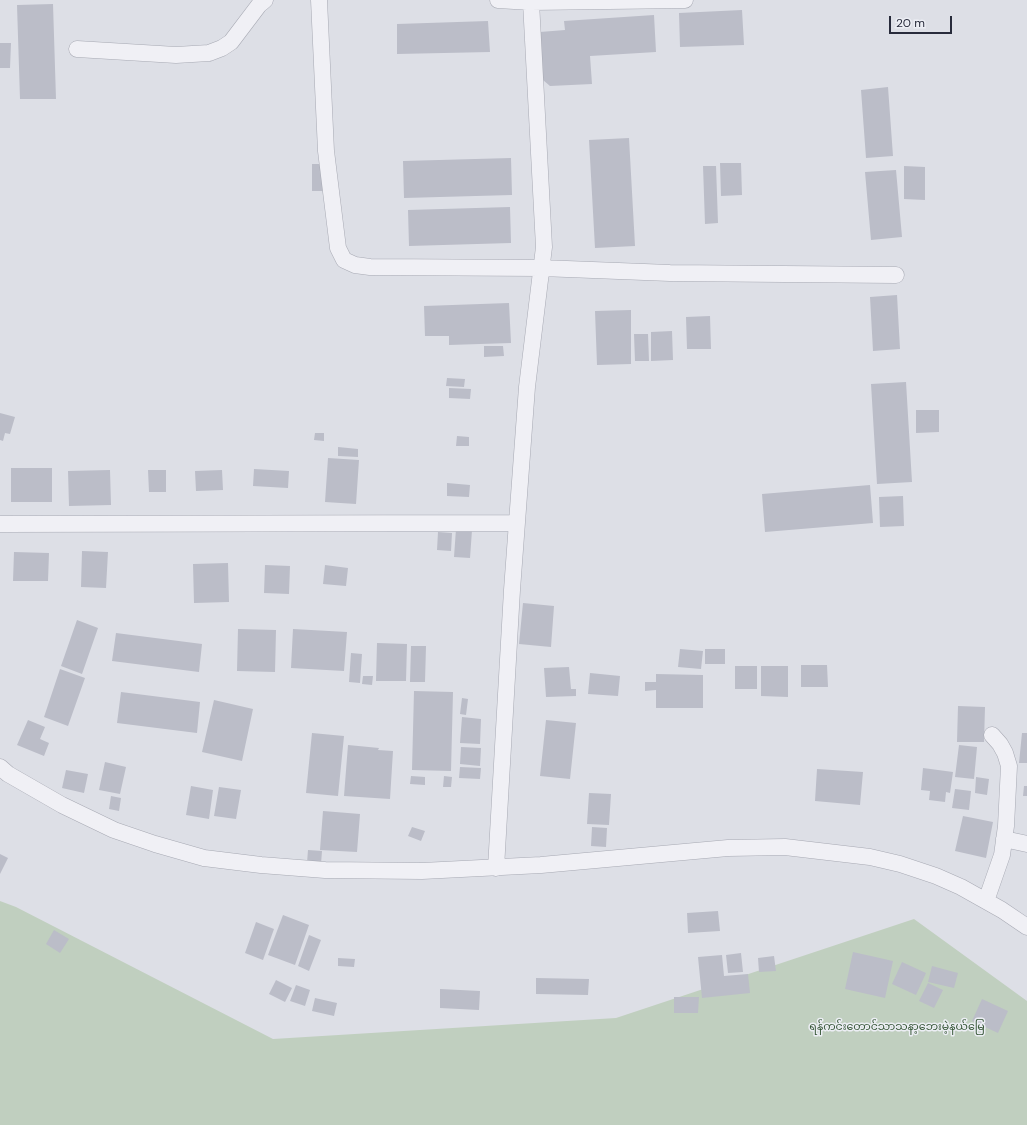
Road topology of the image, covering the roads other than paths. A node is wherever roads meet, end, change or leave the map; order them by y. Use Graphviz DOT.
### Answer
graph roads {
  1 [pos="265,0"];
  2 [pos="319,0"];
  3 [pos="498,0"];
  4 [pos="685,0"];
  5 [pos="531,2"];
  6 [pos="77,49"];
  7 [pos="542,268"];
  8 [pos="896,275"];
  9 [pos="517,523"];
  10 [pos="0,524"];
  11 [pos="992,735"];
  12 [pos="0,767"];
  13 [pos="1004,839"];
  14 [pos="1027,844"];
  15 [pos="496,868"];
  16 [pos="986,901"];
  17 [pos="1027,927"];
  1 -- 6 [label="street"];
  2 -- 7 [label="street"];
  3 -- 5 [label="street"];
  4 -- 5 [label="street"];
  5 -- 7 [label="street"];
  7 -- 8 [label="street"];
  7 -- 9 [label="street"];
  9 -- 10 [label="street"];
  9 -- 15 [label="street"];
  11 -- 13 [label="street"];
  12 -- 15 [label="street"];
  13 -- 14 [label="street"];
  13 -- 16 [label="street"];
  15 -- 16 [label="street"];
  16 -- 17 [label="street"];
}
